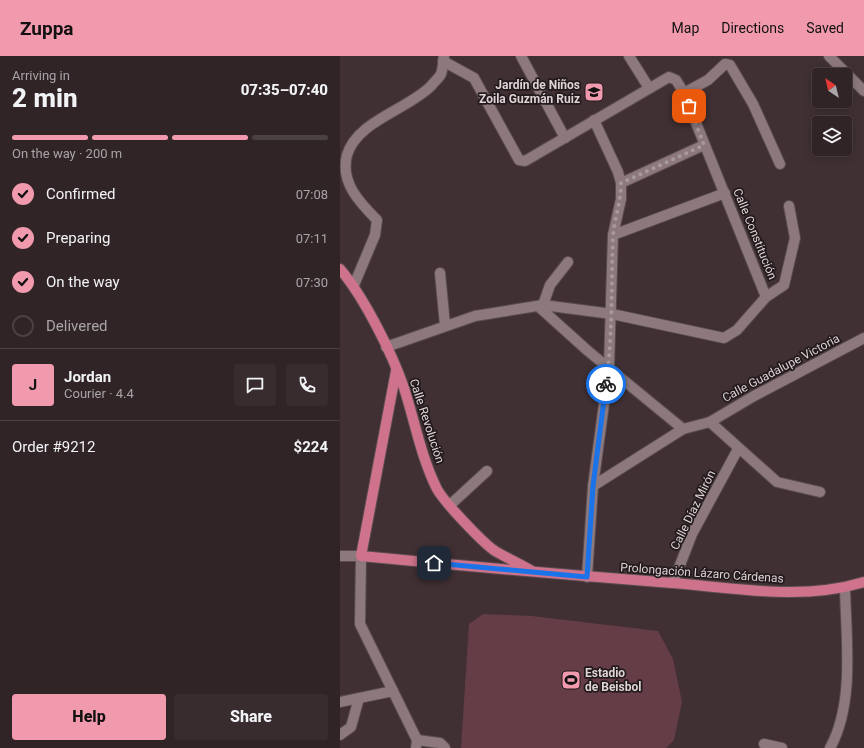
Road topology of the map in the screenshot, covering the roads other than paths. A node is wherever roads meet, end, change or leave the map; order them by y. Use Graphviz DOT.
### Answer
graph roads {
  1 [pos="521,56"];
  2 [pos="629,56"];
  3 [pos="829,56"];
  4 [pos="443,58"];
  5 [pos="649,88"];
  6 [pos="864,91"];
  7 [pos="684,93"];
  8 [pos="594,120"];
  9 [pos="565,138"];
  10 [pos="704,145"];
  11 [pos="780,164"];
  12 [pos="621,183"];
  13 [pos="725,193"];
  14 [pos="789,206"];
  15 [pos="613,235"];
  16 [pos="568,262"];
  17 [pos="340,269"];
  18 [pos="440,273"];
  19 [pos="354,285"];
  20 [pos="766,297"];
  21 [pos="540,305"];
  22 [pos="612,314"];
  23 [pos="445,325"];
  24 [pos="864,338"];
  25 [pos="386,347"];
  26 [pos="609,367"];
  27 [pos="396,371"];
  28 [pos="710,422"];
  29 [pos="682,429"];
  30 [pos="738,449"];
  31 [pos="487,471"];
  32 [pos="593,486"];
  33 [pos="820,492"];
  34 [pos="450,505"];
  35 [pos="340,556"];
  36 [pos="361,556"];
  37 [pos="537,573"];
  38 [pos="587,577"];
  39 [pos="864,582"];
  40 [pos="673,583"];
  41 [pos="845,588"];
  42 [pos="393,691"];
  43 [pos="359,698"];
  44 [pos="340,702"];
  45 [pos="340,735"];
  46 [pos="417,744"];
  47 [pos="764,744"];
  48 [pos="445,748"];
  49 [pos="782,748"];
  50 [pos="830,748"];
  1 -- 9 [label="street"];
  2 -- 5 [label="street"];
  3 -- 6 [label="street"];
  4 -- 9 [label="street"];
  4 -- 19 [label="street"];
  5 -- 7 [label="street, Calle Constitución"];
  5 -- 8 [label="street"];
  7 -- 10 [label="street, Calle Constitución"];
  7 -- 11 [label="street"];
  8 -- 9 [label="street"];
  8 -- 12 [label="street"];
  10 -- 12 [label="street"];
  10 -- 13 [label="street, Calle Constitución"];
  12 -- 15 [label="street"];
  13 -- 15 [label="street"];
  13 -- 20 [label="street, Calle Constitución"];
  14 -- 20 [label="street"];
  15 -- 22 [label="street"];
  16 -- 21 [label="street"];
  17 -- 19 [label="main road, Calle Revolución"];
  18 -- 23 [label="street"];
  19 -- 25 [label="main road, Calle Revolución"];
  20 -- 22 [label="street, Calle Constitución"];
  21 -- 22 [label="street, Calle Constitución"];
  21 -- 23 [label="street, Calle Constitución"];
  21 -- 26 [label="street"];
  22 -- 26 [label="street"];
  23 -- 25 [label="street, Calle Constitución"];
  24 -- 28 [label="street, Calle Guadalupe Victoria"];
  25 -- 27 [label="main road, Calle Revolución"];
  26 -- 29 [label="street"];
  26 -- 32 [label="street"];
  27 -- 34 [label="main road, Calle Revolución"];
  27 -- 36 [label="main road, Calle Revolución"];
  28 -- 29 [label="street, Calle Guadalupe Victoria"];
  28 -- 30 [label="street"];
  29 -- 32 [label="street"];
  30 -- 33 [label="street"];
  30 -- 40 [label="street, Calle Díaz Mirón"];
  31 -- 34 [label="street"];
  32 -- 38 [label="street"];
  34 -- 37 [label="main road, Calle Revolución"];
  35 -- 36 [label="street"];
  36 -- 37 [label="main road, Prolongación Lázaro Cárdenas"];
  36 -- 42 [label="street"];
  37 -- 38 [label="main road, Prolongación Lázaro Cárdenas"];
  38 -- 40 [label="main road, Prolongación Lázaro Cárdenas"];
  39 -- 41 [label="main road, Prolongación Lázaro Cárdenas"];
  40 -- 41 [label="main road, Prolongación Lázaro Cárdenas"];
  41 -- 50 [label="street"];
  42 -- 43 [label="street"];
  42 -- 46 [label="street"];
  43 -- 44 [label="street"];
  43 -- 45 [label="street"];
  46 -- 48 [label="street"];
  47 -- 49 [label="street"];
}
